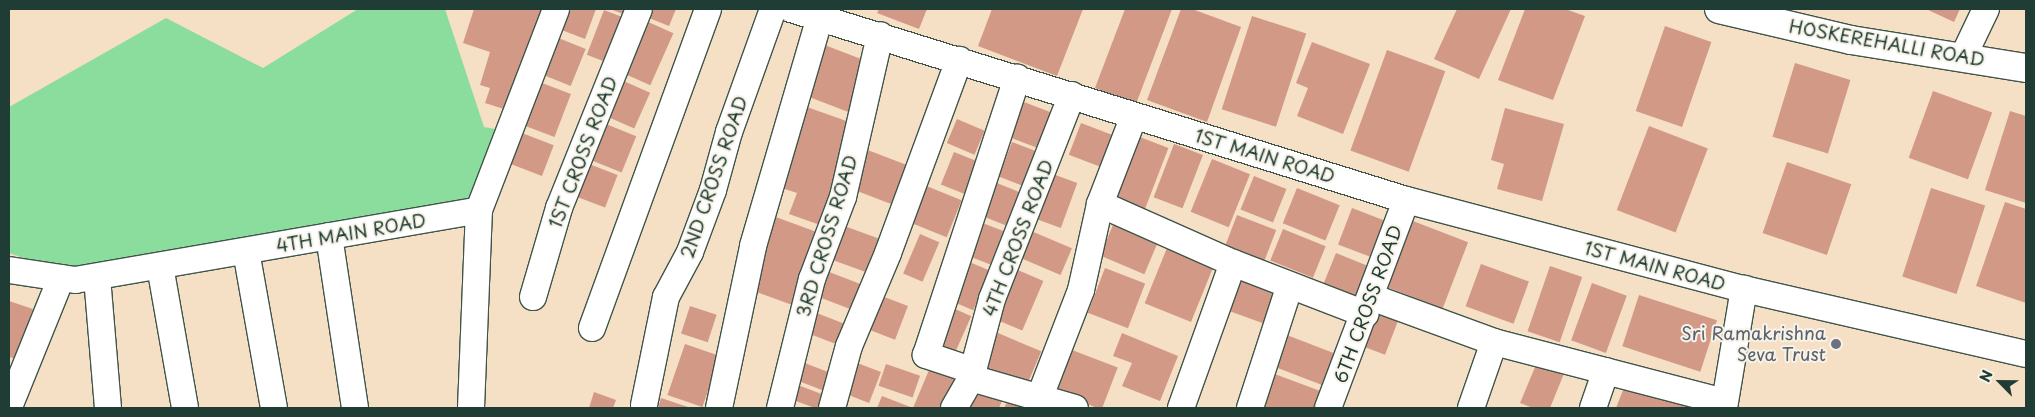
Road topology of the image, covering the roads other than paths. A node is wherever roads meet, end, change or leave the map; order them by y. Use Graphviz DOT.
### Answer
graph roads {
  1 [pos="556,9"];
  2 [pos="639,9"];
  3 [pos="708,9"];
  4 [pos="773,9"];
  5 [pos="791,9"];
  6 [pos="1719,9"];
  7 [pos="1986,9"];
  8 [pos="1762,14"];
  9 [pos="838,17"];
  10 [pos="880,35"];
  11 [pos="1963,57"];
  12 [pos="959,60"];
  13 [pos="2026,68"];
  14 [pos="1017,78"];
  15 [pos="1072,95"];
  16 [pos="1134,116"];
  17 [pos="1406,200"];
  18 [pos="1100,204"];
  19 [pos="480,210"];
  20 [pos="330,236"];
  21 [pos="246,251"];
  22 [pos="1233,263"];
  23 [pos="160,266"];
  24 [pos="9,270"];
  25 [pos="97,277"];
  26 [pos="61,278"];
  27 [pos="1290,285"];
  28 [pos="1744,289"];
  29 [pos="534,297"];
  30 [pos="1368,306"];
  31 [pos="592,328"];
  32 [pos="1494,342"];
  33 [pos="2026,354"];
  34 [pos="1606,371"];
  35 [pos="973,374"];
  36 [pos="1039,399"];
  37 [pos="644,404"];
  38 [pos="1724,405"];
  39 [pos="9,407"];
  40 [pos="108,408"];
  41 [pos="185,408"];
  42 [pos="274,408"];
  43 [pos="355,408"];
  44 [pos="471,408"];
  45 [pos="719,408"];
  46 [pos="780,408"];
  47 [pos="832,408"];
  48 [pos="954,408"];
  49 [pos="1075,408"];
  50 [pos="1181,408"];
  51 [pos="1250,408"];
  52 [pos="1328,408"];
  53 [pos="1471,408"];
  54 [pos="1593,408"];
  1 -- 19 [label="street"];
  2 -- 29 [label="street, 1ST CROSS ROAD"];
  3 -- 31 [label="street"];
  4 -- 37 [label="street, 2ND CROSS ROAD"];
  5 -- 9 [label="street, 1ST MAIN ROAD"];
  6 -- 8 [label="street, HOSKEREHALLI ROAD"];
  7 -- 11 [label="street"];
  8 -- 11 [label="street, HOSKEREHALLI ROAD"];
  9 -- 10 [label="street, 1ST MAIN ROAD"];
  9 -- 45 [label="street"];
  10 -- 12 [label="street, 1ST MAIN ROAD"];
  10 -- 46 [label="street, 3RD CROSS ROAD"];
  11 -- 13 [label="street, HOSKEREHALLI ROAD"];
  12 -- 14 [label="street, 1ST MAIN ROAD"];
  12 -- 47 [label="street"];
  14 -- 15 [label="street, 1ST MAIN ROAD"];
  14 -- 35 [label="street"];
  15 -- 16 [label="street, 1ST MAIN ROAD"];
  15 -- 35 [label="street, 4TH CROSS ROAD"];
  16 -- 17 [label="street, 1ST MAIN ROAD"];
  16 -- 18 [label="street"];
  17 -- 28 [label="street, 1ST MAIN ROAD"];
  17 -- 30 [label="street, 6TH CROSS ROAD"];
  18 -- 22 [label="street"];
  18 -- 36 [label="street"];
  19 -- 20 [label="street, 4TH MAIN ROAD"];
  19 -- 44 [label="street"];
  20 -- 21 [label="street, 4TH MAIN ROAD"];
  20 -- 43 [label="street"];
  21 -- 23 [label="street, 4TH MAIN ROAD"];
  21 -- 42 [label="street"];
  22 -- 27 [label="street"];
  22 -- 50 [label="street"];
  23 -- 25 [label="street, 4TH MAIN ROAD"];
  23 -- 41 [label="street"];
  24 -- 26 [label="street, 4TH MAIN ROAD"];
  25 -- 26 [label="street, 4TH MAIN ROAD"];
  25 -- 40 [label="street"];
  26 -- 39 [label="street"];
  27 -- 30 [label="street"];
  27 -- 51 [label="street"];
  28 -- 33 [label="street, 1ST MAIN ROAD"];
  28 -- 38 [label="street, 1ST MAIN ROAD"];
  30 -- 32 [label="street"];
  30 -- 52 [label="street, 6TH CROSS ROAD"];
  32 -- 34 [label="street"];
  32 -- 53 [label="street"];
  34 -- 38 [label="street"];
  34 -- 54 [label="street"];
  35 -- 36 [label="street"];
  35 -- 48 [label="street, 4TH CROSS ROAD"];
  36 -- 49 [label="street"];
}
